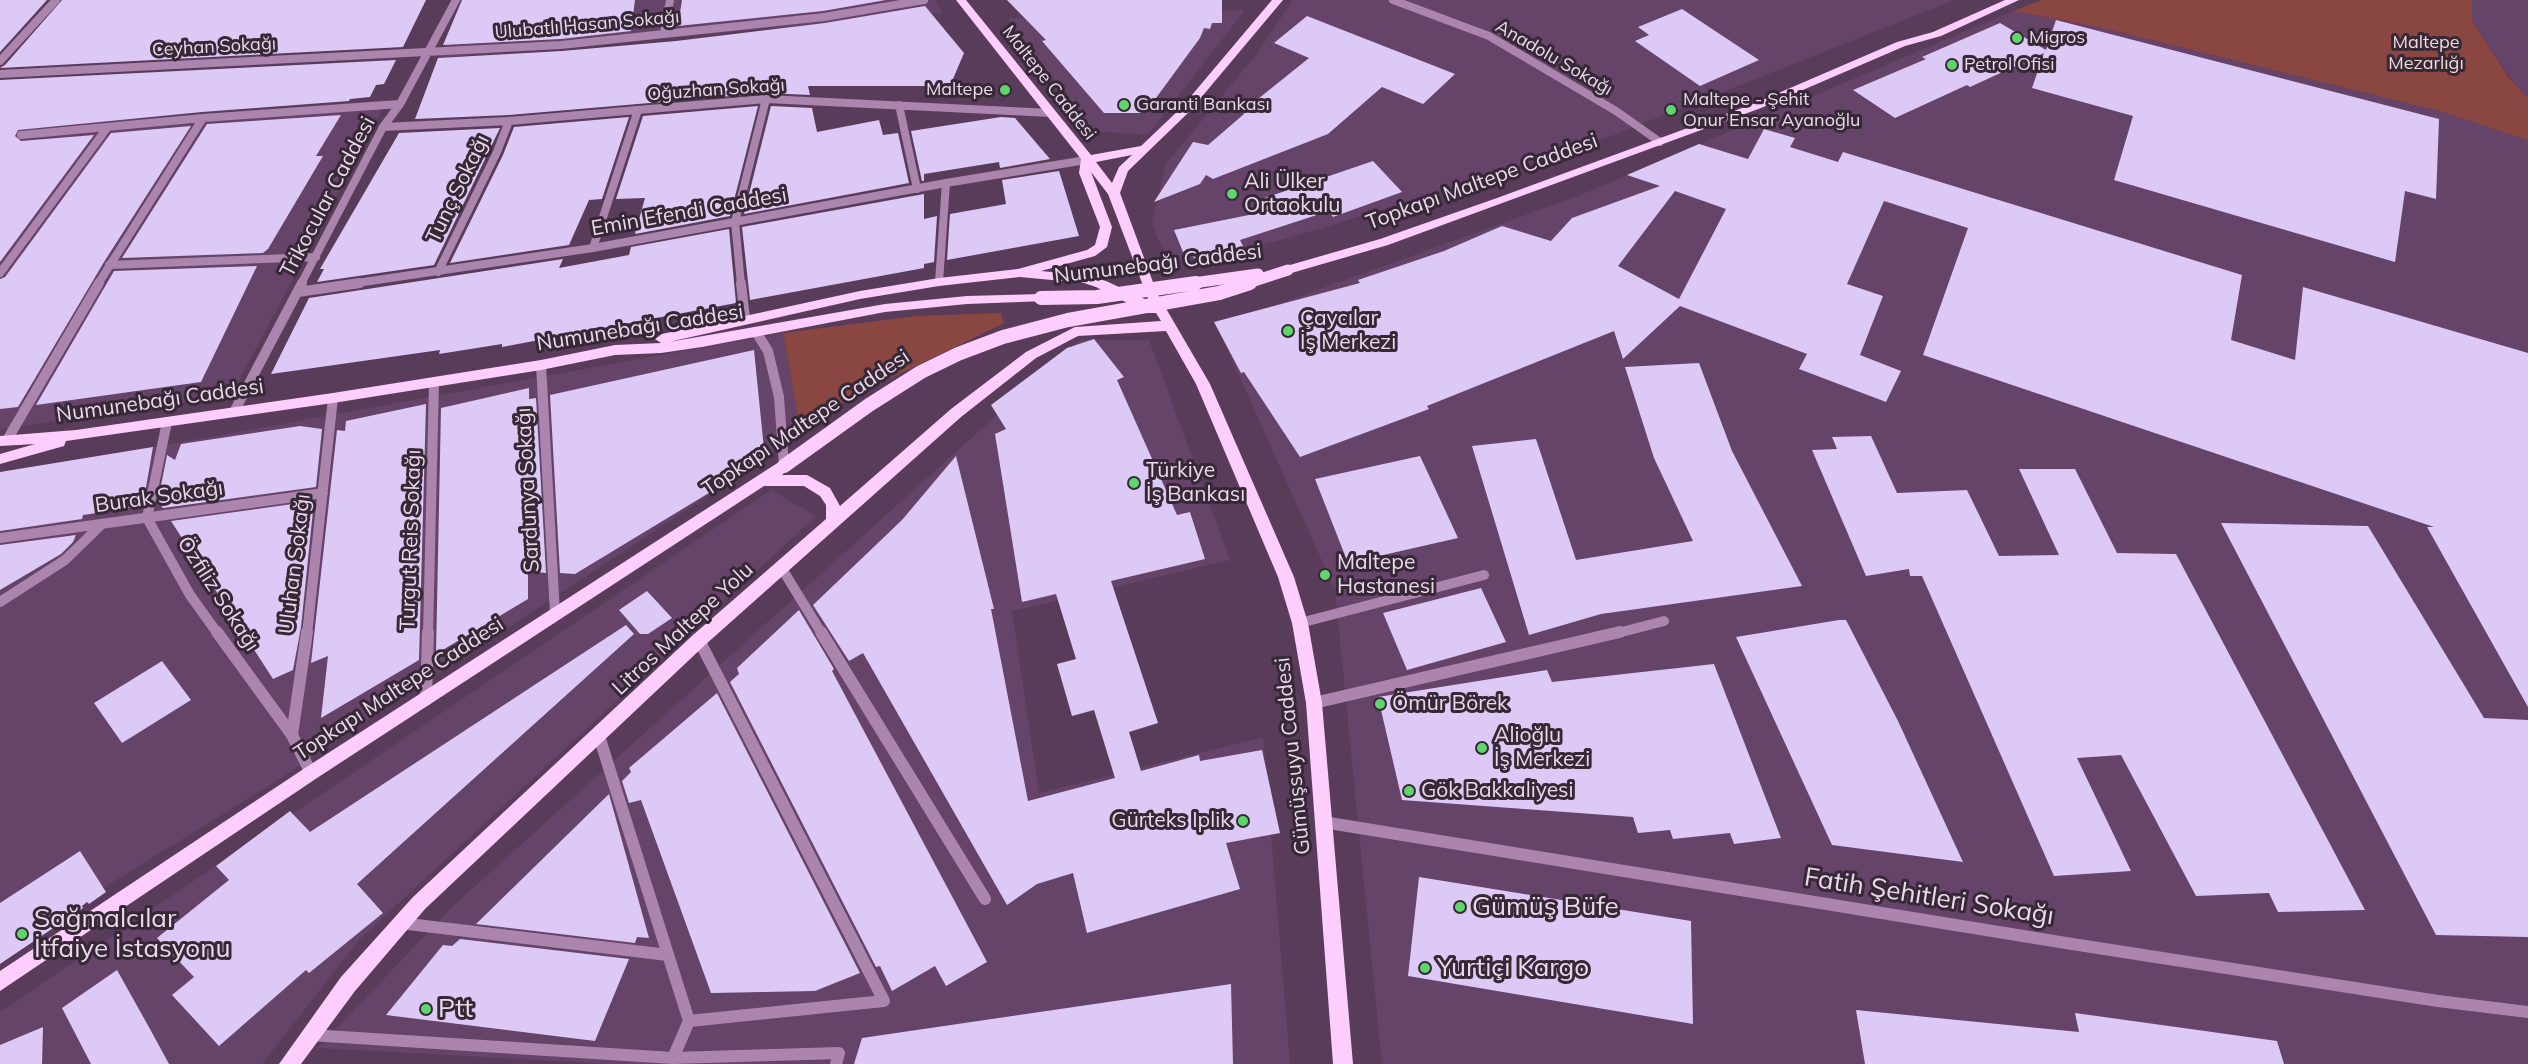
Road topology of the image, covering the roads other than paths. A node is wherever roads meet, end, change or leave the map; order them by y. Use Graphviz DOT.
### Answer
graph roads {
  1 [pos="56,0"];
  2 [pos="456,0"];
  3 [pos="670,0"];
  4 [pos="924,0"];
  5 [pos="961,0"];
  6 [pos="1278,0"];
  7 [pos="1393,0"];
  8 [pos="1987,0"];
  9 [pos="2014,0"];
  10 [pos="664,33"];
  11 [pos="1901,44"];
  12 [pos="430,51"];
  13 [pos="0,61"];
  14 [pos="0,74"];
  15 [pos="766,99"];
  16 [pos="400,104"];
  17 [pos="899,105"];
  18 [pos="638,110"];
  19 [pos="1051,113"];
  20 [pos="203,118"];
  21 [pos="509,121"];
  22 [pos="383,127"];
  23 [pos="107,128"];
  24 [pos="21,135"];
  25 [pos="1660,142"];
  26 [pos="1144,149"];
  27 [pos="1086,160"];
  28 [pos="946,183"];
  29 [pos="917,189"];
  30 [pos="1114,193"];
  31 [pos="735,222"];
  32 [pos="593,248"];
  33 [pos="315,257"];
  34 [pos="109,265"];
  35 [pos="1288,270"];
  36 [pos="438,272"];
  37 [pos="0,273"];
  38 [pos="1018,273"];
  39 [pos="939,282"];
  40 [pos="298,292"];
  41 [pos="745,319"];
  42 [pos="1170,326"];
  43 [pos="756,332"];
  44 [pos="615,350"];
  45 [pos="541,365"];
  46 [pos="434,382"];
  47 [pos="333,398"];
  48 [pos="234,412"];
  49 [pos="167,422"];
  50 [pos="76,435"];
  51 [pos="4,440"];
  52 [pos="0,459"];
  53 [pos="784,466"];
  54 [pos="761,481"];
  55 [pos="323,493"];
  56 [pos="147,518"];
  57 [pos="833,519"];
  58 [pos="101,525"];
  59 [pos="0,538"];
  60 [pos="781,567"];
  61 [pos="1484,574"];
  62 [pos="0,602"];
  63 [pos="555,613"];
  64 [pos="1664,621"];
  65 [pos="1300,623"];
  66 [pos="699,640"];
  67 [pos="426,699"];
  68 [pos="1314,703"];
  69 [pos="292,735"];
  70 [pos="598,736"];
  71 [pos="311,773"];
  72 [pos="1323,822"];
  73 [pos="985,899"];
  74 [pos="400,923"];
  75 [pos="668,955"];
  76 [pos="0,982"];
  77 [pos="2528,1012"];
  78 [pos="689,1021"];
  79 [pos="310,1035"];
  80 [pos="673,1058"];
  81 [pos="289,1064"];
  82 [pos="836,1064"];
  83 [pos="1343,1064"];
  1 -- 13 [label="street"];
  2 -- 12 [label="street, Trikocular Caddesi"];
  3 -- 10 [label="street"];
  4 -- 10 [label="street, Ulubatlı Hasan Sokağı"];
  5 -- 19 [label="main road, Maltepe Caddesi"];
  6 -- 26 [label="main road"];
  7 -- 25 [label="street, Anadolu Sokağı"];
  8 -- 11 [label="main road, Topkapı Maltepe Caddesi"];
  9 -- 11 [label="main road, Topkapı Maltepe Caddesi"];
  10 -- 12 [label="street, Ulubatlı Hasan Sokağı"];
  11 -- 25 [label="main road, Topkapı Maltepe Caddesi"];
  12 -- 14 [label="street, Ceyhan Sokağı"];
  12 -- 16 [label="street, Trikocular Caddesi"];
  15 -- 17 [label="street, Oğuzhan Sokağı"];
  15 -- 18 [label="street, Oğuzhan Sokağı"];
  15 -- 31 [label="street"];
  16 -- 20 [label="street"];
  16 -- 22 [label="street, Trikocular Caddesi"];
  17 -- 19 [label="street, Oğuzhan Sokağı"];
  17 -- 29 [label="street"];
  18 -- 21 [label="street, Oğuzhan Sokağı"];
  18 -- 32 [label="street"];
  19 -- 27 [label="main road, Maltepe Caddesi"];
  20 -- 23 [label="street"];
  20 -- 34 [label="street"];
  21 -- 22 [label="street, Oğuzhan Sokağı"];
  21 -- 36 [label="street, Tunç Sokağı"];
  22 -- 33 [label="street, Trikocular Caddesi"];
  23 -- 24 [label="street"];
  23 -- 37 [label="street"];
  25 -- 35 [label="main road, Topkapı Maltepe Caddesi"];
  26 -- 27 [label="main road"];
  26 -- 30 [label="main road"];
  27 -- 28 [label="street, Emin Efendi Caddesi"];
  27 -- 30 [label="main road, Maltepe Caddesi"];
  27 -- 38 [label="main road"];
  28 -- 29 [label="street, Emin Efendi Caddesi"];
  28 -- 39 [label="street"];
  29 -- 31 [label="street, Emin Efendi Caddesi"];
  30 -- 42 [label="main road, Gümüşsuyu Caddesi"];
  31 -- 32 [label="street, Emin Efendi Caddesi"];
  31 -- 41 [label="street"];
  32 -- 36 [label="street, Emin Efendi Caddesi"];
  33 -- 34 [label="street"];
  33 -- 40 [label="street, Trikocular Caddesi"];
  34 -- 51 [label="street"];
  35 -- 43 [label="main road, Numunebağı Caddesi, bridge"];
  35 -- 53 [label="main road, Topkapı Maltepe Caddesi, bridge"];
  36 -- 40 [label="street, Emin Efendi Caddesi"];
  38 -- 39 [label="main road"];
  38 -- 42 [label="main road"];
  39 -- 41 [label="main road"];
  40 -- 48 [label="street, Trikocular Caddesi"];
  41 -- 44 [label="main road"];
  42 -- 57 [label="main road, Litros Maltepe Yolu"];
  42 -- 65 [label="main road, Gümüşsuyu Caddesi"];
  43 -- 44 [label="main road, Numunebağı Caddesi"];
  43 -- 53 [label="street"];
  44 -- 45 [label="main road, Numunebağı Caddesi"];
  45 -- 46 [label="main road, Numunebağı Caddesi"];
  45 -- 63 [label="street, Sardunya Sokağı"];
  46 -- 47 [label="main road, Numunebağı Caddesi"];
  46 -- 67 [label="street, Turgut Reis Sokağı"];
  47 -- 48 [label="main road, Numunebağı Caddesi"];
  47 -- 55 [label="street, Uluhan Sokağı"];
  48 -- 49 [label="main road, Numunebağı Caddesi"];
  49 -- 50 [label="main road, Numunebağı Caddesi"];
  49 -- 56 [label="street"];
  50 -- 51 [label="main road, Numunebağı Caddesi"];
  50 -- 52 [label="main road"];
  53 -- 54 [label="main road, Topkapı Maltepe Caddesi"];
  54 -- 57 [label="main road"];
  54 -- 63 [label="main road, Topkapı Maltepe Caddesi"];
  55 -- 56 [label="street, Burak Sokağı"];
  55 -- 69 [label="street, Uluhan Sokağı"];
  56 -- 58 [label="street, Burak Sokağı"];
  56 -- 69 [label="street, Özfiliz Sokağı"];
  57 -- 60 [label="main road, Litros Maltepe Yolu"];
  58 -- 59 [label="street, Burak Sokağı"];
  58 -- 62 [label="street"];
  60 -- 66 [label="main road, Litros Maltepe Yolu"];
  60 -- 73 [label="street"];
  61 -- 65 [label="street"];
  63 -- 67 [label="main road, Topkapı Maltepe Caddesi"];
  64 -- 68 [label="street"];
  65 -- 68 [label="main road, Gümüşsuyu Caddesi"];
  66 -- 70 [label="main road, Litros Maltepe Yolu"];
  66 -- 78 [label="street"];
  67 -- 71 [label="main road, Topkapı Maltepe Caddesi"];
  68 -- 72 [label="main road, Gümüşsuyu Caddesi"];
  69 -- 71 [label="street, Özfiliz Sokağı"];
  70 -- 74 [label="main road, Litros Maltepe Yolu"];
  70 -- 75 [label="street"];
  71 -- 76 [label="main road, Topkapı Maltepe Caddesi"];
  72 -- 77 [label="street, Fatih Şehitleri Sokağı"];
  72 -- 83 [label="main road, Gümüşsuyu Caddesi"];
  74 -- 75 [label="street"];
  74 -- 79 [label="main road, Litros Maltepe Yolu"];
  75 -- 78 [label="street"];
  78 -- 80 [label="street"];
  79 -- 80 [label="street"];
  79 -- 81 [label="main road, Litros Maltepe Yolu"];
  80 -- 82 [label="street"];
}
